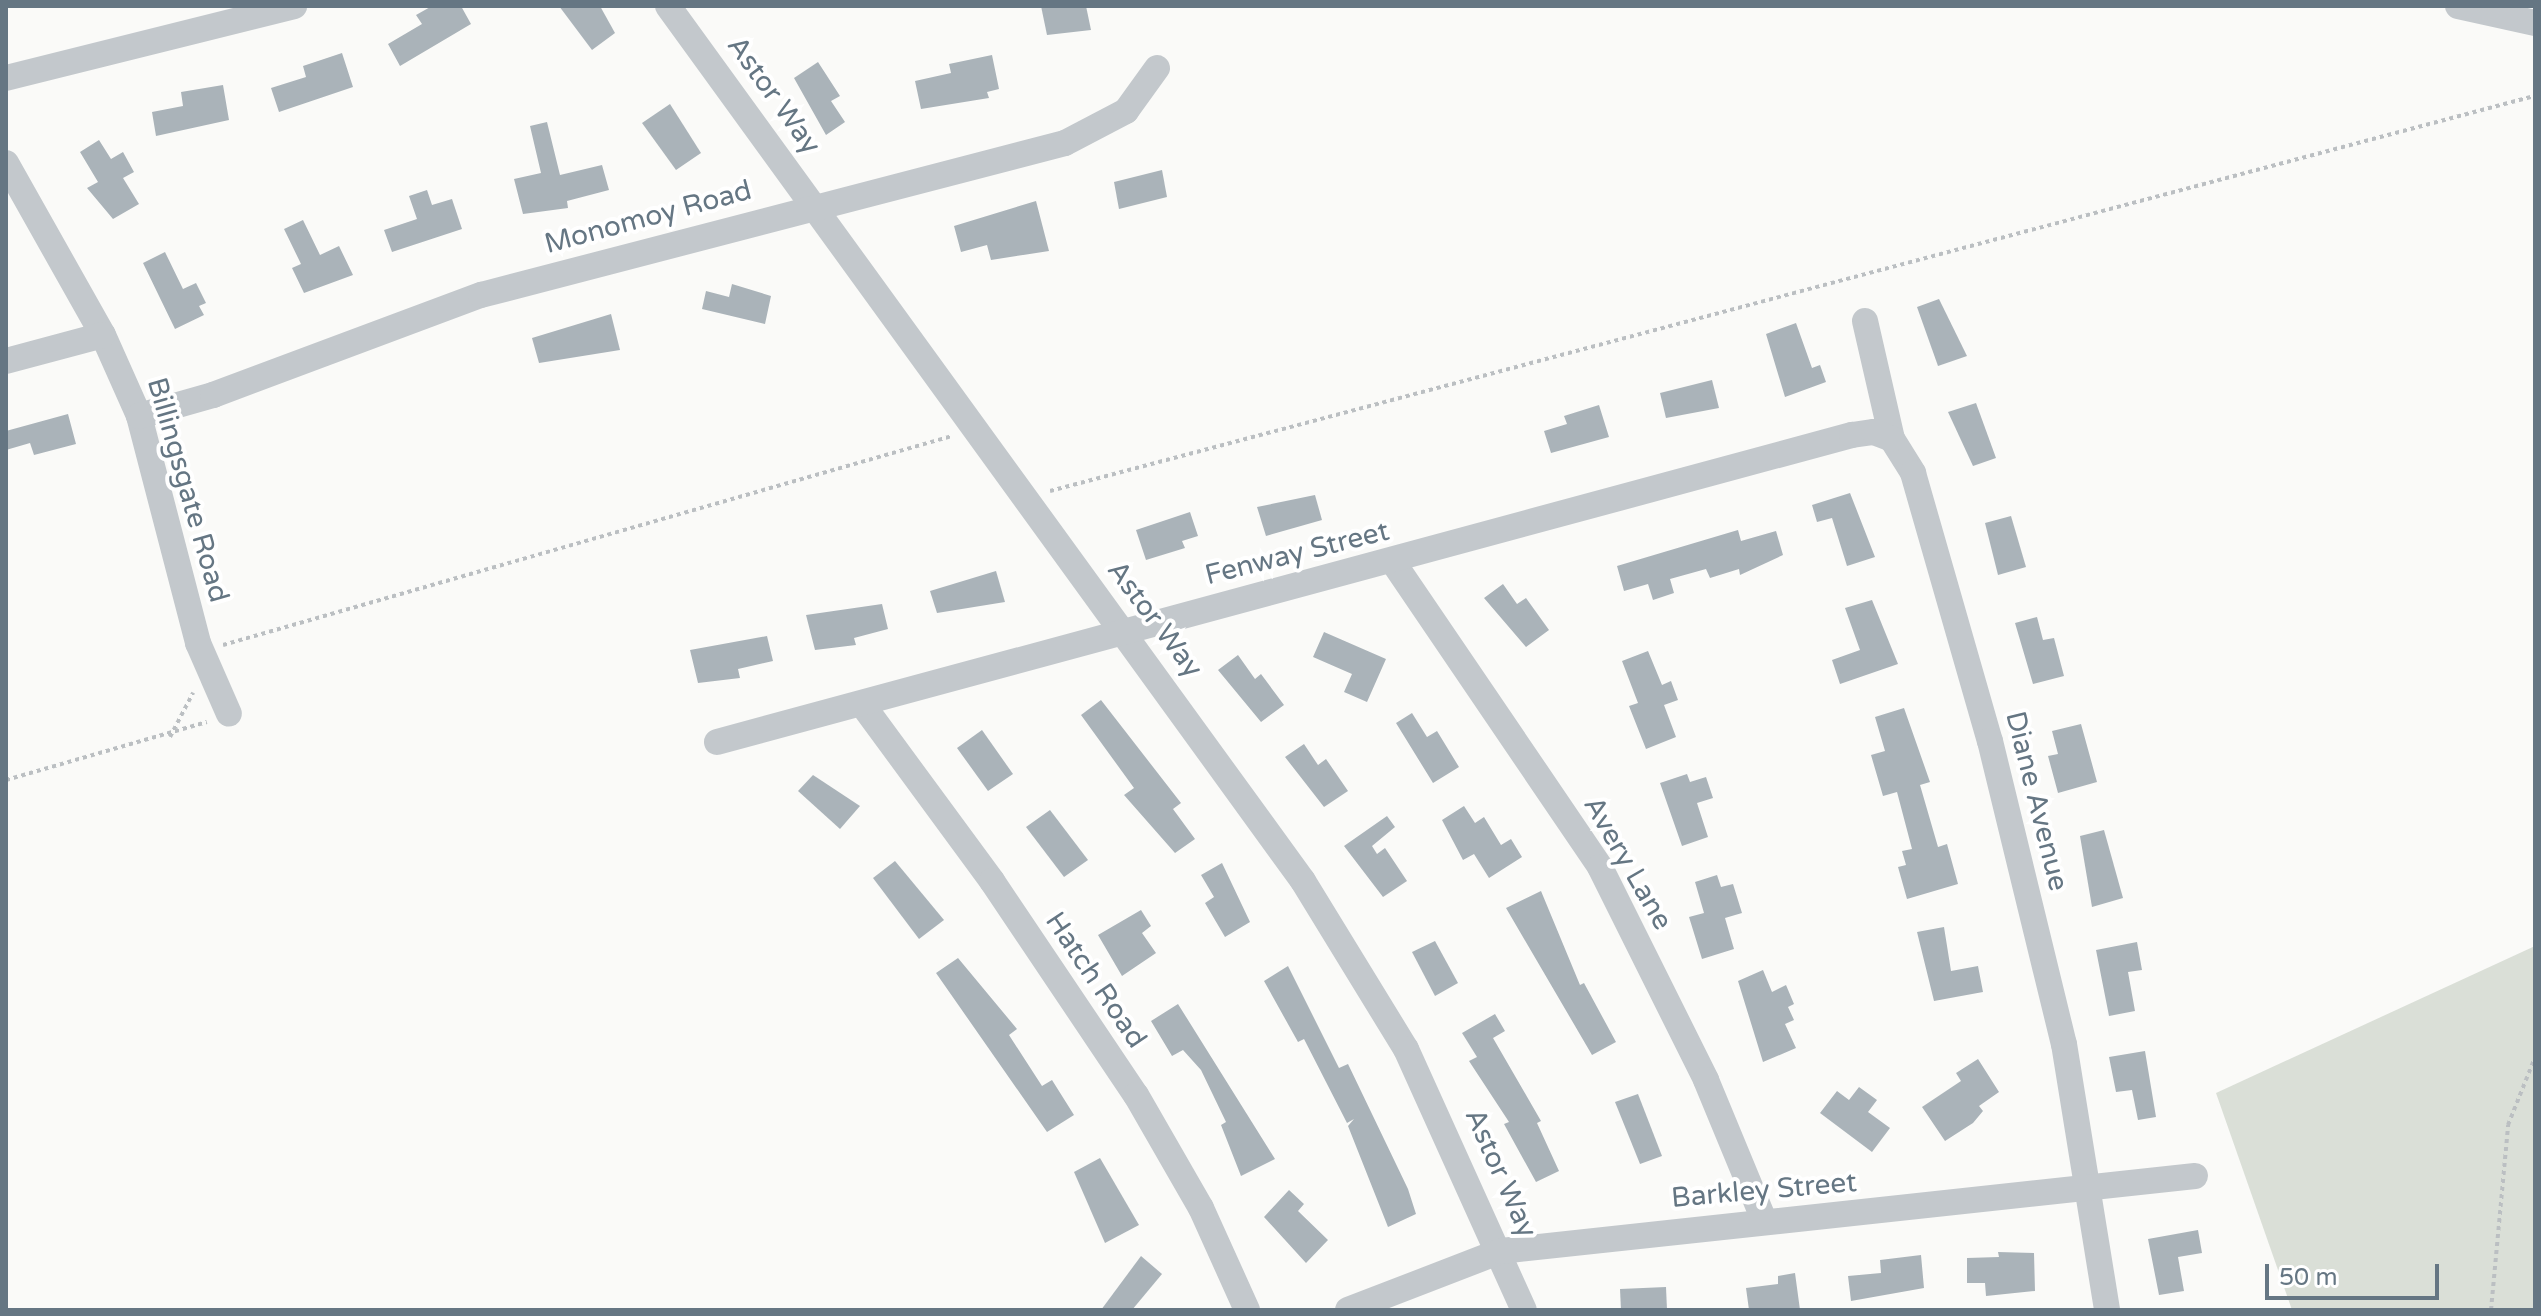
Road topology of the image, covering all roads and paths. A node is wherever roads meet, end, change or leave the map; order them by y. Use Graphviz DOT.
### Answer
graph roads {
  1 [pos="294,6"];
  2 [pos="668,6"];
  3 [pos="2458,6"];
  4 [pos="2535,23"];
  5 [pos="1157,68"];
  6 [pos="6,78"];
  7 [pos="2535,96"];
  8 [pos="6,163"];
  9 [pos="815,205"];
  10 [pos="1865,321"];
  11 [pos="103,335"];
  12 [pos="6,361"];
  13 [pos="139,416"];
  14 [pos="976,429"];
  15 [pos="1892,439"];
  16 [pos="1025,497"];
  17 [pos="1393,562"];
  18 [pos="1125,631"];
  19 [pos="206,667"];
  20 [pos="862,704"];
  21 [pos="229,714"];
  22 [pos="170,737"];
  23 [pos="717,742"];
  24 [pos="6,780"];
  25 [pos="2535,1057"];
  26 [pos="2195,1176"];
  27 [pos="2088,1189"];
  28 [pos="1764,1220"];
  29 [pos="1501,1251"];
  30 [pos="1247,1310"];
  31 [pos="1348,1310"];
  32 [pos="1524,1310"];
  33 [pos="2107,1310"];
  34 [pos="2491,1310"];
  1 -- 6 [label="street"];
  2 -- 9 [label="street, Astor Way"];
  3 -- 4 [label="street"];
  5 -- 9 [label="street, Monomoy Road"];
  7 -- 16 [label="path"];
  8 -- 11 [label="street, Billingsgate Road"];
  9 -- 13 [label="street, Monomoy Road"];
  9 -- 14 [label="street, Astor Way"];
  10 -- 15 [label="street, Diane Avenue"];
  11 -- 12 [label="street"];
  11 -- 13 [label="street, Billingsgate Road"];
  13 -- 19 [label="street, Billingsgate Road"];
  14 -- 16 [label="street, Astor Way"];
  14 -- 19 [label="path"];
  15 -- 17 [label="street, Fenway Street"];
  15 -- 27 [label="street, Diane Avenue"];
  16 -- 18 [label="street, Astor Way"];
  17 -- 18 [label="street, Fenway Street"];
  17 -- 28 [label="street, Avery Lane"];
  18 -- 20 [label="street, Fenway Street"];
  18 -- 29 [label="street, Astor Way"];
  19 -- 21 [label="street, Billingsgate Road"];
  19 -- 22 [label="path"];
  20 -- 23 [label="street, Fenway Street"];
  20 -- 30 [label="street, Hatch Road"];
  21 -- 22 [label="path"];
  22 -- 24 [label="path"];
  25 -- 34 [label="path"];
  26 -- 27 [label="street, Barkley Street"];
  27 -- 28 [label="street, Barkley Street"];
  27 -- 33 [label="street, Diane Avenue"];
  28 -- 29 [label="street, Barkley Street"];
  29 -- 31 [label="street, Barkley Street"];
  29 -- 32 [label="street, Astor Way"];
}
